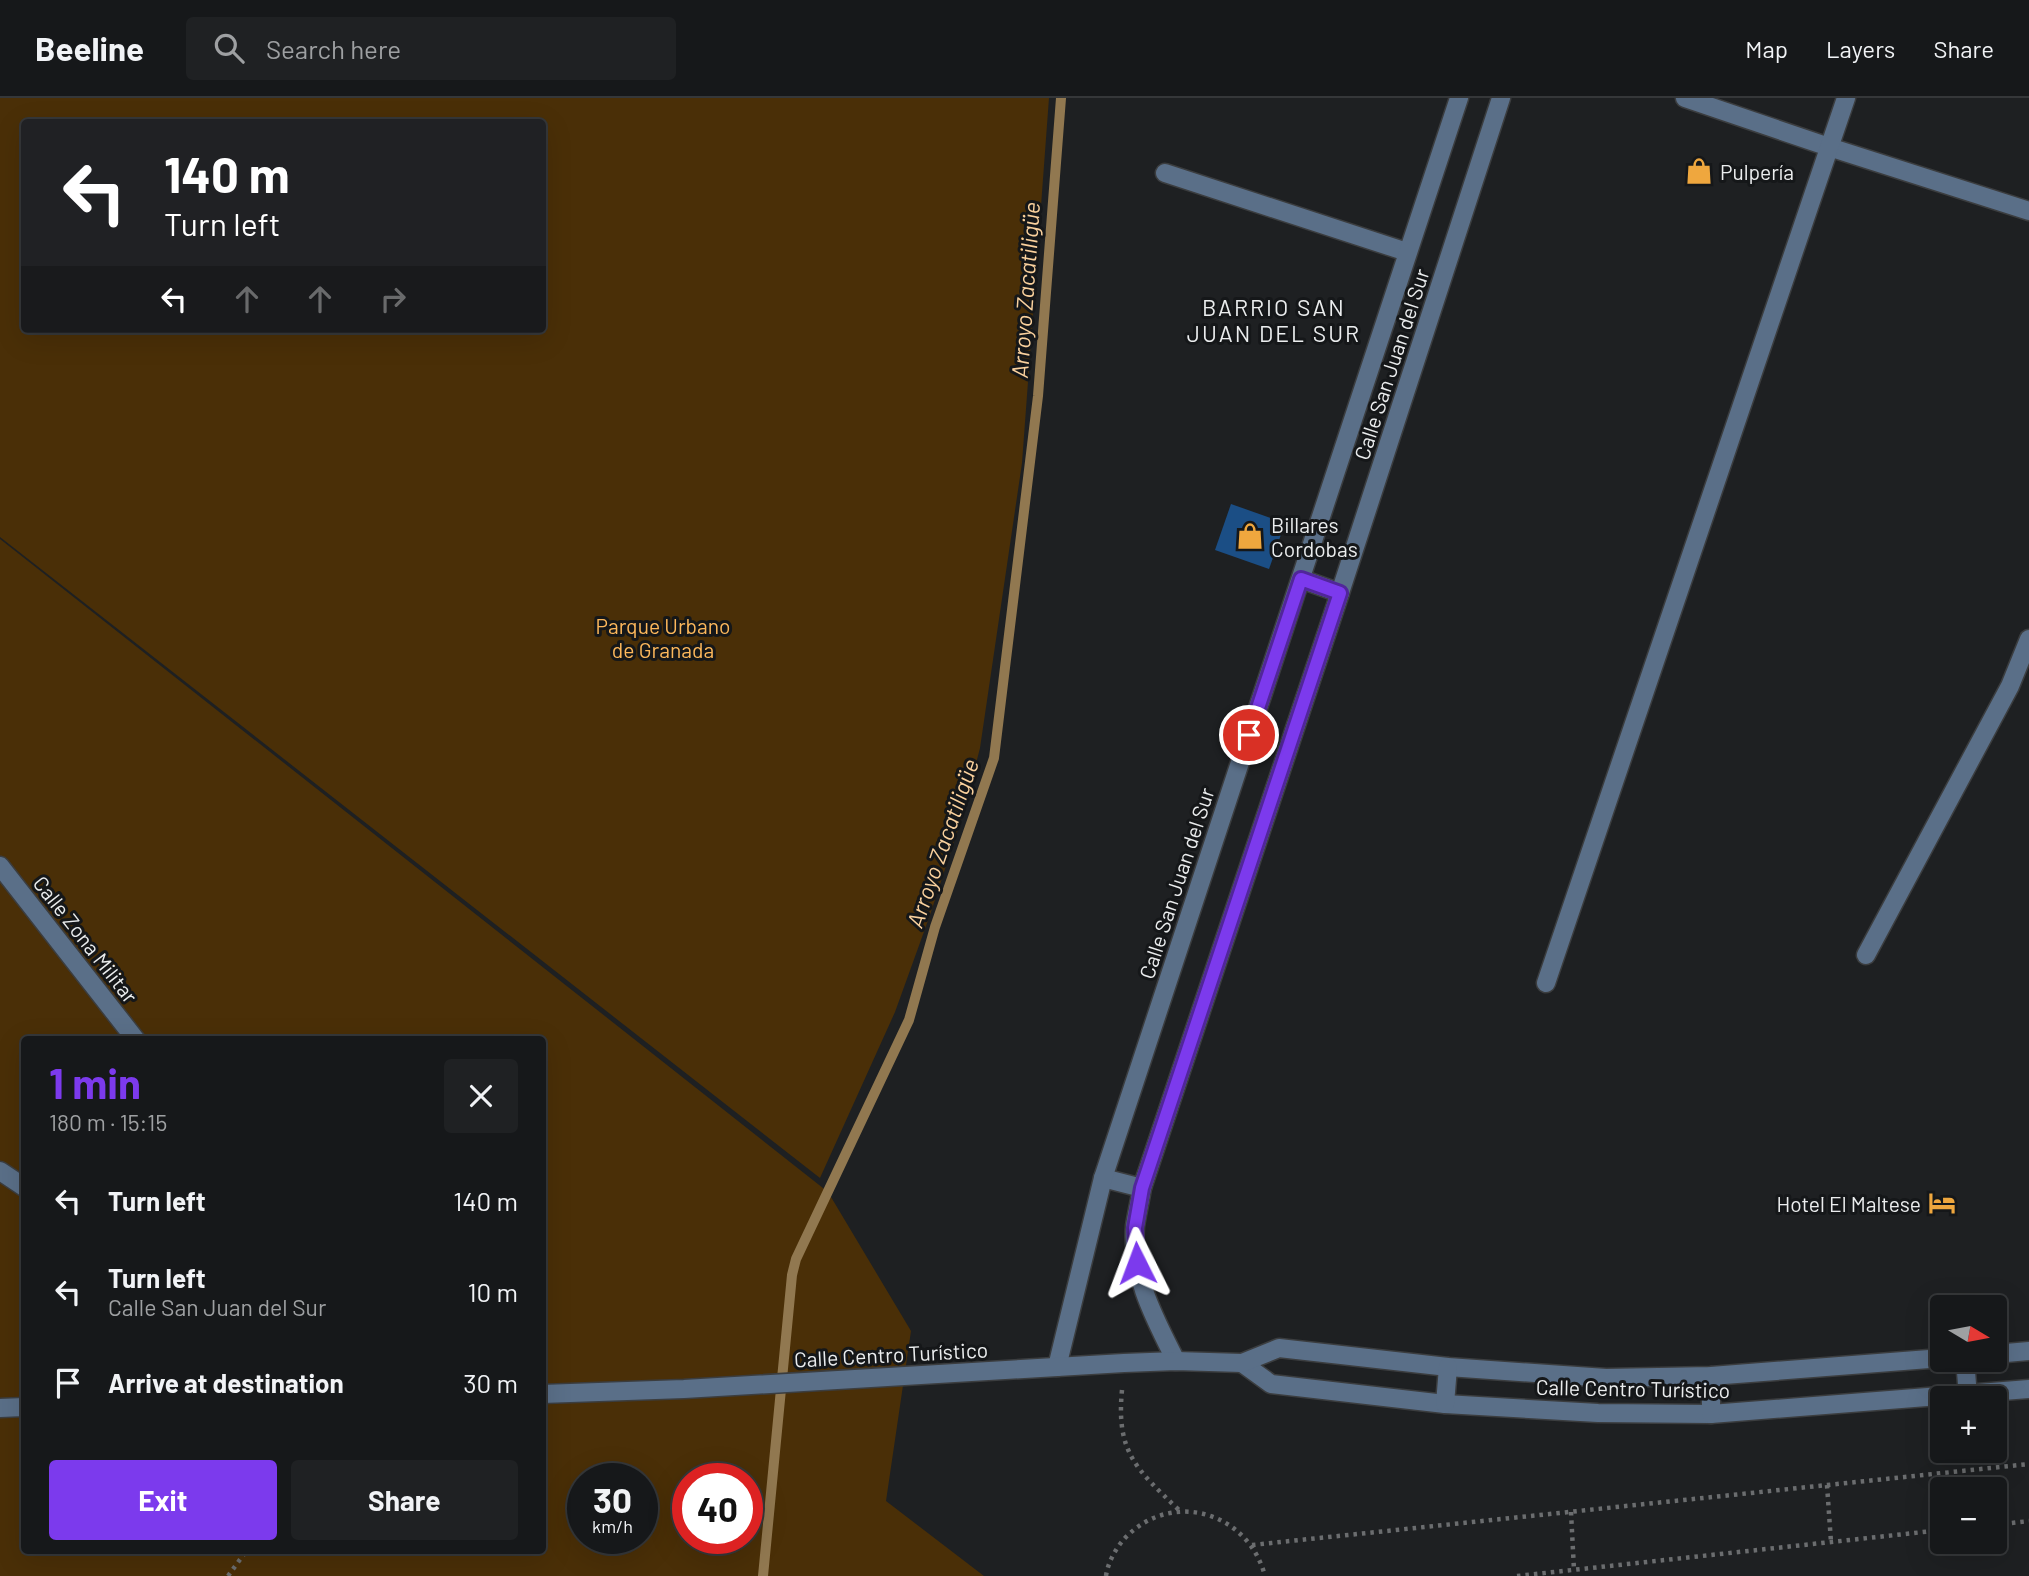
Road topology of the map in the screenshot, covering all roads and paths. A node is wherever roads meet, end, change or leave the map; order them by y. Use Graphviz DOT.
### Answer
graph roads {
  1 [pos="1458,98"];
  2 [pos="1502,98"];
  3 [pos="1685,98"];
  4 [pos="1846,98"];
  5 [pos="1829,147"];
  6 [pos="1165,173"];
  7 [pos="2029,211"];
  8 [pos="1407,252"];
  9 [pos="1301,579"];
  10 [pos="1340,593"];
  11 [pos="2029,639"];
  12 [pos="0,866"];
  13 [pos="1866,955"];
  14 [pos="1546,984"];
  15 [pos="133,1036"];
  16 [pos="0,1171"];
  17 [pos="1102,1178"];
  18 [pos="21,1185"];
  19 [pos="1142,1188"];
  20 [pos="2029,1351"];
  21 [pos="2007,1353"];
  22 [pos="1930,1358"];
  23 [pos="1176,1361"];
  24 [pos="1124,1363"];
  25 [pos="1242,1363"];
  26 [pos="1057,1367"];
  27 [pos="1448,1367"];
  28 [pos="1711,1376"];
  29 [pos="2029,1389"];
  30 [pos="2007,1391"];
  31 [pos="546,1394"];
  32 [pos="1930,1398"];
  33 [pos="1445,1404"];
  34 [pos="21,1407"];
  35 [pos="0,1408"];
  36 [pos="1711,1414"];
  37 [pos="2029,1464"];
  38 [pos="1828,1485"];
  39 [pos="1180,1511"];
  40 [pos="1571,1512"];
  41 [pos="2029,1521"];
  42 [pos="2007,1523"];
  43 [pos="1930,1531"];
  44 [pos="1831,1542"];
  45 [pos="1252,1545"];
  46 [pos="244,1554"];
  47 [pos="1574,1570"];
  48 [pos="228,1576"];
  49 [pos="1105,1576"];
  50 [pos="1265,1576"];
  51 [pos="1517,1576"];
  1 -- 8 [label="street, Calle San Juan del Sur"];
  2 -- 10 [label="street, Calle San Juan del Sur"];
  3 -- 5 [label="street"];
  4 -- 5 [label="street"];
  5 -- 7 [label="street"];
  5 -- 14 [label="street"];
  6 -- 8 [label="street"];
  8 -- 9 [label="street, Calle San Juan del Sur"];
  9 -- 10 [label="street"];
  9 -- 17 [label="street, Calle San Juan del Sur"];
  10 -- 19 [label="street, Calle San Juan del Sur"];
  11 -- 13 [label="street"];
  12 -- 15 [label="street, Calle Zona Militar"];
  16 -- 18 [label="street"];
  17 -- 19 [label="street"];
  17 -- 26 [label="street, Calle San Juan del Sur"];
  19 -- 23 [label="street, Calle San Juan del Sur"];
  20 -- 21 [label="street"];
  22 -- 28 [label="street, Calle Centro Turístico"];
  23 -- 24 [label="street, Calle Centro Turístico"];
  23 -- 25 [label="street, Calle Centro Turístico"];
  24 -- 26 [label="street, Calle Centro Turístico"];
  24 -- 39 [label="path"];
  25 -- 27 [label="street, Calle Centro Turístico"];
  25 -- 33 [label="street, Calle Centro Turístico"];
  26 -- 31 [label="street, Calle Centro Turístico"];
  27 -- 28 [label="street, Calle Centro Turístico"];
  27 -- 33 [label="street"];
  28 -- 36 [label="street"];
  29 -- 30 [label="street, Calle Centro Turístico"];
  32 -- 36 [label="street, Calle Centro Turístico"];
  33 -- 36 [label="street, Calle Centro Turístico"];
  34 -- 35 [label="street"];
  37 -- 38 [label="path"];
  38 -- 40 [label="path"];
  38 -- 44 [label="path"];
  39 -- 45 [label="path"];
  39 -- 49 [label="path"];
  40 -- 45 [label="path"];
  40 -- 47 [label="path"];
  41 -- 42 [label="path"];
  43 -- 44 [label="path"];
  44 -- 47 [label="path"];
  45 -- 50 [label="path"];
  46 -- 48 [label="path"];
  47 -- 51 [label="path"];
}
